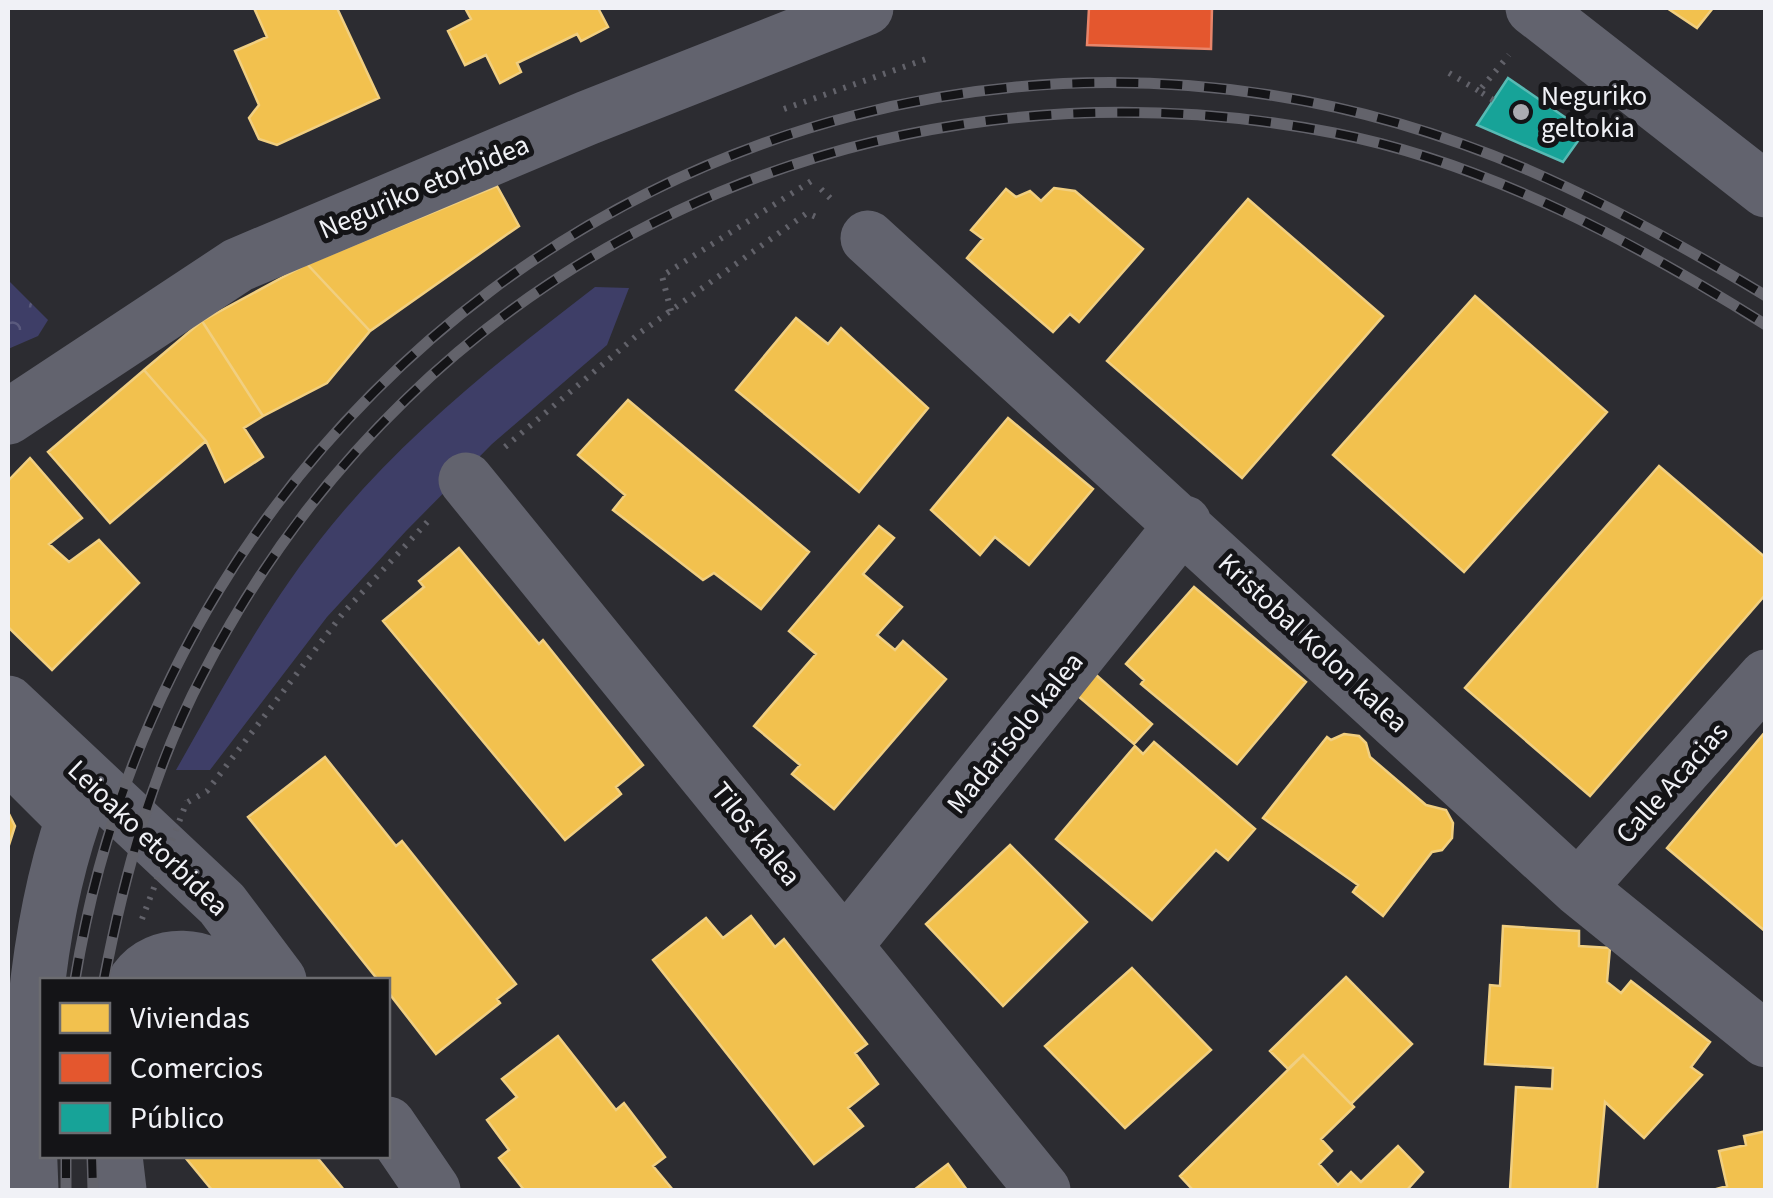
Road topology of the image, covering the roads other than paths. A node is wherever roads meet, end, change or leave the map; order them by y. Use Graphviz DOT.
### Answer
graph roads {
  1 [pos="1533,8"];
  2 [pos="850,11"];
  3 [pos="1766,190"];
  4 [pos="868,238"];
  5 [pos="8,417"];
  6 [pos="466,480"];
  7 [pos="1184,523"];
  8 [pos="1766,677"];
  9 [pos="8,704"];
  10 [pos="8,754"];
  11 [pos="1578,888"];
  12 [pos="846,944"];
  13 [pos="138,978"];
  14 [pos="229,978"];
  15 [pos="278,978"];
  16 [pos="1766,1040"];
  17 [pos="390,1128"];
  18 [pos="115,1158"];
  19 [pos="29,1189"];
  20 [pos="118,1190"];
  21 [pos="433,1190"];
  22 [pos="1042,1190"];
  1 -- 3 [label="street"];
  2 -- 5 [label="street, Neguriko etorbidea"];
  4 -- 7 [label="street, Kristobal Kolon kalea"];
  6 -- 12 [label="street, Tilos kalea"];
  7 -- 11 [label="street, Kristobal Kolon kalea"];
  7 -- 12 [label="street, Madarisolo kalea"];
  8 -- 11 [label="street, Calle Acacias"];
  9 -- 15 [label="street, Leioako etorbidea"];
  10 -- 19 [label="street"];
  11 -- 16 [label="street, Kristobal Kolon kalea"];
  12 -- 22 [label="street, Tilos kalea"];
  13 -- 14 [label="street"];
  17 -- 21 [label="street"];
  18 -- 20 [label="street"];
}
